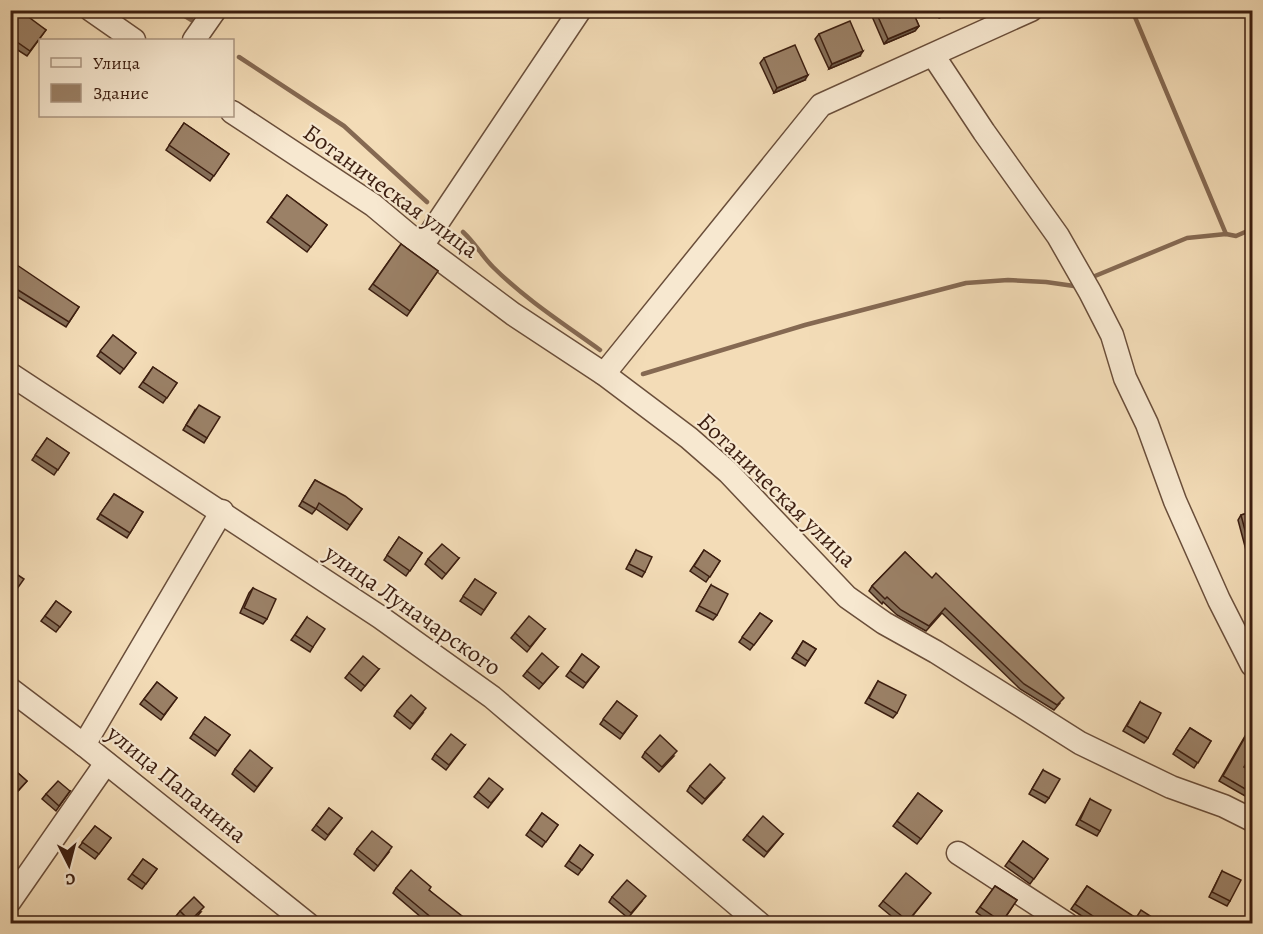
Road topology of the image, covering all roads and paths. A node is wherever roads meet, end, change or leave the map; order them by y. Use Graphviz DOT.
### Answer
graph roads {
  1 [pos="91,10"];
  2 [pos="215,10"];
  3 [pos="580,10"];
  4 [pos="1031,10"];
  5 [pos="133,39"];
  6 [pos="195,39"];
  7 [pos="933,55"];
  8 [pos="234,113"];
  9 [pos="422,246"];
  10 [pos="10,374"];
  11 [pos="604,374"];
  12 [pos="222,511"];
  13 [pos="1252,665"];
  14 [pos="10,689"];
  15 [pos="84,745"];
  16 [pos="106,762"];
  17 [pos="1252,820"];
  18 [pos="958,853"];
  19 [pos="10,901"];
  20 [pos="308,924"];
  21 [pos="760,924"];
  22 [pos="1067,924"];
  1 -- 5 [label="street"];
  2 -- 6 [label="street"];
  3 -- 9 [label="street"];
  4 -- 7 [label="street"];
  7 -- 11 [label="street"];
  7 -- 13 [label="street"];
  8 -- 9 [label="street, Ботаническая улица"];
  9 -- 11 [label="street, Ботаническая улица"];
  10 -- 12 [label="street, улица Луначарского"];
  11 -- 17 [label="street, Ботаническая улица"];
  12 -- 15 [label="street"];
  12 -- 21 [label="street, улица Луначарского"];
  14 -- 15 [label="street, улица Папанина"];
  15 -- 16 [label="street, улица Папанина"];
  16 -- 19 [label="street"];
  16 -- 20 [label="street, улица Папанина"];
  18 -- 22 [label="street"];
}
